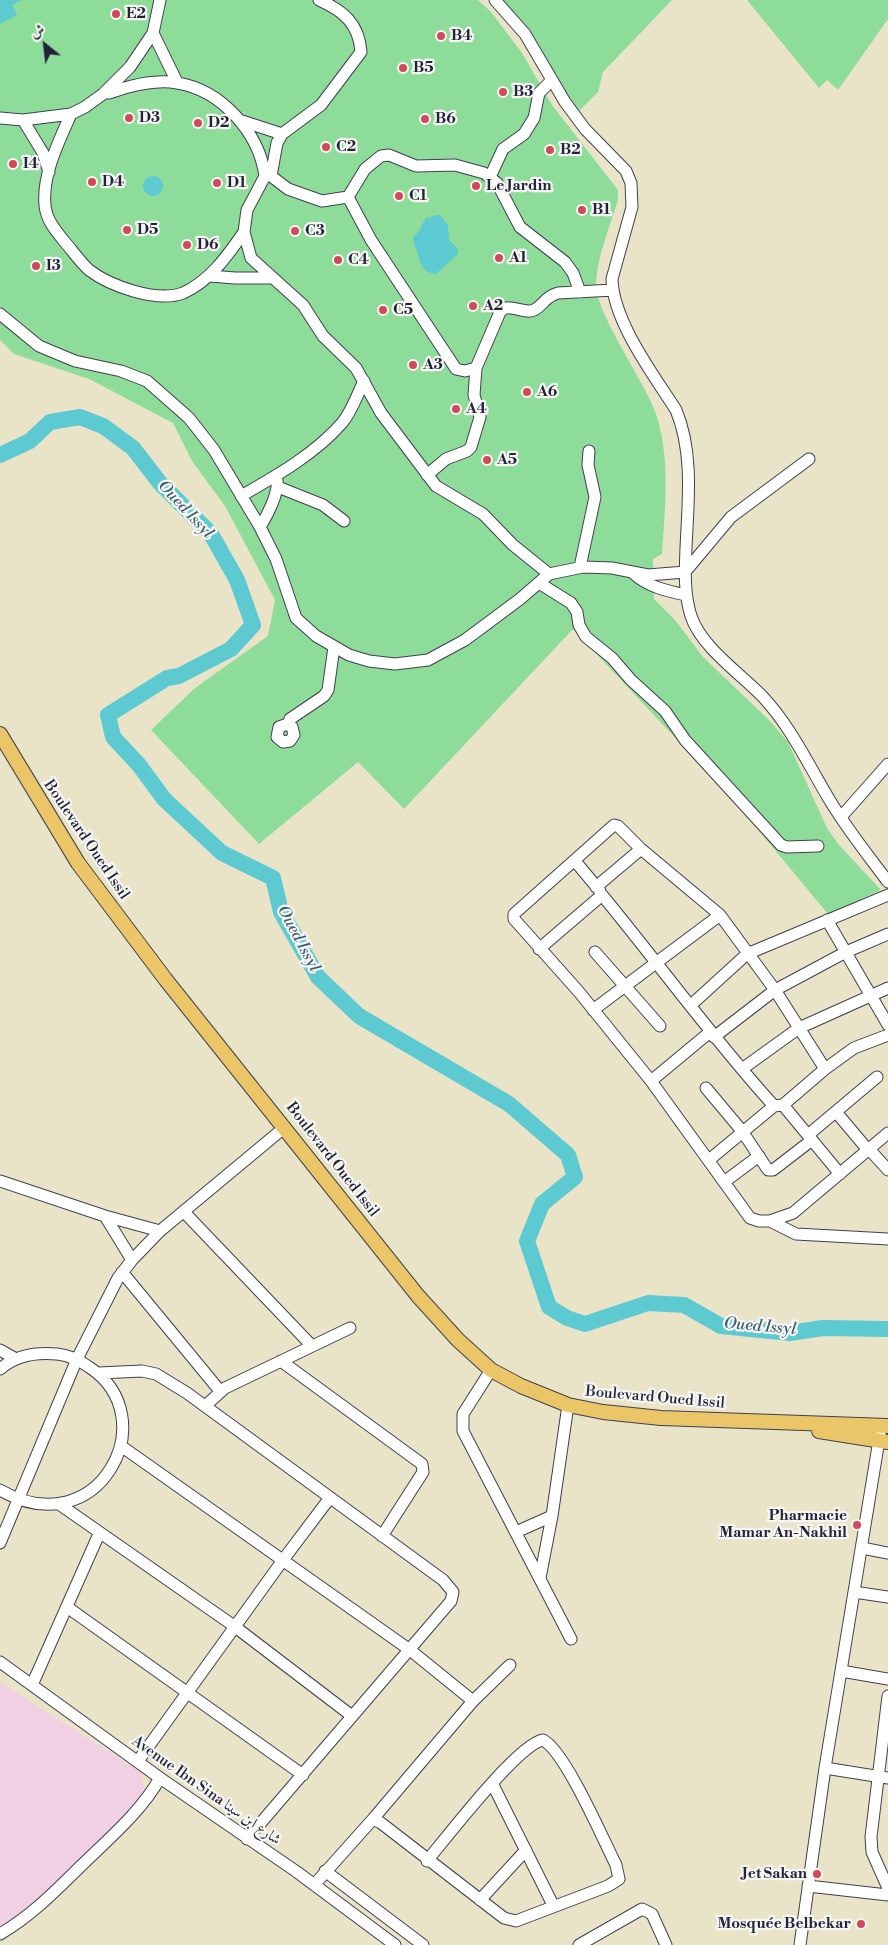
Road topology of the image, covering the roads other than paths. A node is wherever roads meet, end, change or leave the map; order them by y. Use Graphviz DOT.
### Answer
graph roads {
  1 [pos="160,0"];
  2 [pos="318,0"];
  3 [pos="495,0"];
  4 [pos="153,33"];
  5 [pos="552,80"];
  6 [pos="177,82"];
  7 [pos="103,94"];
  8 [pos="70,114"];
  9 [pos="0,118"];
  10 [pos="23,120"];
  11 [pos="242,121"];
  12 [pos="282,134"];
  13 [pos="49,172"];
  14 [pos="268,176"];
  15 [pos="490,177"];
  16 [pos="348,197"];
  17 [pos="244,232"];
  18 [pos="210,276"];
  19 [pos="273,278"];
  20 [pos="613,290"];
  21 [pos="580,292"];
  22 [pos="0,314"];
  23 [pos="476,368"];
  24 [pos="364,381"];
  25 [pos="589,452"];
  26 [pos="809,460"];
  27 [pos="277,475"];
  28 [pos="427,475"];
  29 [pos="278,487"];
  30 [pos="241,496"];
  31 [pos="344,520"];
  32 [pos="260,527"];
  33 [pos="580,567"];
  34 [pos="685,572"];
  35 [pos="634,573"];
  36 [pos="549,574"];
  37 [pos="539,583"];
  38 [pos="686,595"];
  39 [pos="334,647"];
  40 [pos="288,724"];
  41 [pos="0,734"];
  42 [pos="888,764"];
  43 [pos="841,817"];
  44 [pos="818,846"];
  45 [pos="641,849"];
  46 [pos="575,861"];
  47 [pos="888,882"];
  48 [pos="599,891"];
  49 [pos="888,895"];
  50 [pos="720,914"];
  51 [pos="827,920"];
  52 [pos="888,934"];
  53 [pos="539,949"];
  54 [pos="595,952"];
  55 [pos="846,952"];
  56 [pos="747,954"];
  57 [pos="657,962"];
  58 [pos="626,985"];
  59 [pos="888,988"];
  60 [pos="775,990"];
  61 [pos="872,995"];
  62 [pos="691,1005"];
  63 [pos="594,1010"];
  64 [pos="888,1025"];
  65 [pos="660,1026"];
  66 [pos="800,1028"];
  67 [pos="712,1035"];
  68 [pos="888,1035"];
  69 [pos="742,1069"];
  70 [pos="824,1069"];
  71 [pos="877,1077"];
  72 [pos="651,1082"];
  73 [pos="706,1088"];
  74 [pos="778,1105"];
  75 [pos="836,1112"];
  76 [pos="285,1127"];
  77 [pos="742,1131"];
  78 [pos="888,1133"];
  79 [pos="810,1137"];
  80 [pos="869,1150"];
  81 [pos="759,1156"];
  82 [pos="709,1160"];
  83 [pos="888,1170"];
  84 [pos="840,1174"];
  85 [pos="0,1181"];
  86 [pos="724,1182"];
  87 [pos="184,1212"];
  88 [pos="105,1216"];
  89 [pos="770,1221"];
  90 [pos="160,1231"];
  91 [pos="888,1239"];
  92 [pos="132,1260"];
  93 [pos="122,1272"];
  94 [pos="350,1328"];
  95 [pos="312,1346"];
  96 [pos="0,1350"];
  97 [pos="16,1359"];
  98 [pos="77,1359"];
  99 [pos="281,1361"];
  100 [pos="0,1369"];
  101 [pos="491,1370"];
  102 [pos="99,1373"];
  103 [pos="220,1390"];
  104 [pos="568,1405"];
  105 [pos="205,1406"];
  106 [pos="759,1422"];
  107 [pos="886,1424"];
  108 [pos="883,1441"];
  109 [pos="121,1446"];
  110 [pos="0,1490"];
  111 [pos="329,1499"];
  112 [pos="18,1500"];
  113 [pos="59,1504"];
  114 [pos="552,1516"];
  115 [pos="516,1532"];
  116 [pos="99,1534"];
  117 [pos="382,1536"];
  118 [pos="0,1543"];
  119 [pos="862,1548"];
  120 [pos="888,1553"];
  121 [pos="282,1560"];
  122 [pos="540,1578"];
  123 [pos="854,1592"];
  124 [pos="888,1597"];
  125 [pos="67,1607"];
  126 [pos="234,1626"];
  127 [pos="571,1639"];
  128 [pos="410,1650"];
  129 [pos="0,1662"];
  130 [pos="510,1665"];
  131 [pos="841,1671"];
  132 [pos="888,1679"];
  133 [pos="32,1685"];
  134 [pos="188,1692"];
  135 [pos="888,1696"];
  136 [pos="473,1701"];
  137 [pos="352,1716"];
  138 [pos="886,1726"];
  139 [pos="138,1761"];
  140 [pos="825,1768"];
  141 [pos="303,1775"];
  142 [pos="160,1778"];
  143 [pos="883,1778"];
  144 [pos="492,1783"];
  145 [pos="373,1819"];
  146 [pos="247,1838"];
  147 [pos="526,1850"];
  148 [pos="427,1861"];
  149 [pos="325,1871"];
  150 [pos="314,1885"];
  151 [pos="808,1886"];
  152 [pos="888,1888"];
  153 [pos="888,1895"];
  154 [pos="480,1900"];
  155 [pos="553,1905"];
  156 [pos="0,1934"];
  157 [pos="395,1945"];
  158 [pos="423,1945"];
  159 [pos="579,1945"];
  160 [pos="666,1945"];
  161 [pos="800,1945"];
  1 -- 4 [label="street"];
  2 -- 12 [label="street"];
  3 -- 5 [label="street"];
  4 -- 6 [label="street"];
  4 -- 7 [label="street"];
  5 -- 15 [label="street"];
  5 -- 20 [label="street"];
  6 -- 7 [label="street"];
  6 -- 11 [label="street"];
  7 -- 8 [label="street"];
  8 -- 10 [label="street"];
  8 -- 13 [label="street"];
  9 -- 10 [label="street"];
  10 -- 13 [label="street"];
  11 -- 12 [label="street"];
  11 -- 14 [label="street"];
  12 -- 14 [label="street"];
  13 -- 18 [label="street"];
  14 -- 16 [label="street"];
  14 -- 17 [label="street"];
  15 -- 16 [label="street"];
  15 -- 21 [label="street"];
  16 -- 23 [label="street"];
  17 -- 18 [label="street"];
  17 -- 19 [label="street"];
  18 -- 19 [label="street"];
  19 -- 24 [label="street"];
  20 -- 21 [label="street"];
  20 -- 34 [label="street"];
  21 -- 23 [label="street"];
  22 -- 30 [label="street"];
  23 -- 28 [label="street"];
  24 -- 27 [label="street"];
  24 -- 28 [label="street"];
  25 -- 33 [label="street"];
  26 -- 34 [label="street"];
  27 -- 29 [label="street"];
  27 -- 30 [label="street"];
  28 -- 36 [label="street"];
  29 -- 31 [label="street"];
  29 -- 32 [label="street"];
  30 -- 32 [label="street"];
  32 -- 39 [label="street"];
  33 -- 35 [label="street"];
  33 -- 36 [label="street"];
  34 -- 35 [label="street"];
  34 -- 38 [label="street"];
  35 -- 38 [label="street"];
  36 -- 37 [label="street"];
  37 -- 39 [label="street"];
  37 -- 44 [label="street"];
  38 -- 43 [label="street"];
  39 -- 40 [label="street"];
  41 -- 76 [label="main road, Boulevard Oued Issil"];
  42 -- 43 [label="street"];
  43 -- 47 [label="street"];
  45 -- 46 [label="street"];
  45 -- 48 [label="street"];
  45 -- 50 [label="street"];
  46 -- 48 [label="street"];
  46 -- 53 [label="street"];
  48 -- 53 [label="street"];
  48 -- 57 [label="street"];
  49 -- 51 [label="street"];
  50 -- 56 [label="street"];
  50 -- 57 [label="street"];
  51 -- 55 [label="street"];
  51 -- 56 [label="street"];
  52 -- 55 [label="street"];
  53 -- 63 [label="street"];
  54 -- 58 [label="street"];
  55 -- 60 [label="street"];
  55 -- 61 [label="street"];
  56 -- 60 [label="street"];
  56 -- 62 [label="street"];
  57 -- 58 [label="street"];
  57 -- 62 [label="street"];
  58 -- 63 [label="street"];
  58 -- 65 [label="street"];
  59 -- 61 [label="street"];
  60 -- 66 [label="street"];
  60 -- 67 [label="street"];
  61 -- 64 [label="street"];
  61 -- 66 [label="street"];
  62 -- 67 [label="street"];
  63 -- 72 [label="street"];
  66 -- 69 [label="street"];
  66 -- 70 [label="street"];
  67 -- 69 [label="street"];
  67 -- 72 [label="street"];
  68 -- 70 [label="street"];
  69 -- 74 [label="street"];
  70 -- 74 [label="street"];
  71 -- 75 [label="street"];
  72 -- 82 [label="street"];
  73 -- 77 [label="street"];
  74 -- 77 [label="street"];
  74 -- 79 [label="street"];
  75 -- 79 [label="street"];
  75 -- 80 [label="street"];
  76 -- 87 [label="street"];
  76 -- 101 [label="main road, Boulevard Oued Issil"];
  77 -- 81 [label="street"];
  77 -- 82 [label="street"];
  78 -- 80 [label="street"];
  79 -- 81 [label="street"];
  79 -- 84 [label="street"];
  80 -- 83 [label="street"];
  80 -- 84 [label="street"];
  81 -- 86 [label="street"];
  82 -- 86 [label="street"];
  84 -- 89 [label="street"];
  85 -- 88 [label="street"];
  86 -- 89 [label="street"];
  87 -- 90 [label="street"];
  87 -- 95 [label="street"];
  88 -- 90 [label="street"];
  88 -- 92 [label="street"];
  89 -- 91 [label="street"];
  90 -- 92 [label="street"];
  92 -- 93 [label="street"];
  93 -- 98 [label="street"];
  93 -- 103 [label="street"];
  94 -- 95 [label="street"];
  95 -- 99 [label="street"];
  96 -- 97 [label="street"];
  97 -- 98 [label="street"];
  97 -- 100 [label="street"];
  98 -- 102 [label="street"];
  98 -- 112 [label="street"];
  99 -- 103 [label="street"];
  99 -- 117 [label="street"];
  101 -- 104 [label="main road, Boulevard Oued Issil"];
  101 -- 115 [label="street"];
  102 -- 105 [label="street"];
  102 -- 109 [label="street"];
  103 -- 105 [label="street"];
  104 -- 106 [label="main road, Boulevard Oued Issil"];
  104 -- 114 [label="street"];
  105 -- 111 [label="street"];
  106 -- 107 [label="main road, Boulevard Oued Issil"];
  106 -- 108 [label="main road, Boulevard Oued Issil"];
  107 -- 108 [label="street"];
  108 -- 119 [label="street"];
  109 -- 113 [label="street"];
  109 -- 121 [label="street"];
  110 -- 112 [label="street"];
  111 -- 117 [label="street"];
  111 -- 121 [label="street"];
  112 -- 113 [label="street"];
  112 -- 118 [label="street"];
  113 -- 116 [label="street"];
  114 -- 115 [label="street"];
  114 -- 122 [label="street"];
  115 -- 122 [label="street"];
  116 -- 125 [label="street"];
  116 -- 126 [label="street"];
  117 -- 128 [label="street"];
  119 -- 120 [label="street"];
  119 -- 123 [label="street"];
  121 -- 126 [label="street"];
  121 -- 128 [label="street"];
  122 -- 127 [label="street"];
  123 -- 124 [label="street"];
  123 -- 131 [label="street"];
  125 -- 133 [label="street"];
  125 -- 134 [label="street"];
  126 -- 134 [label="street"];
  126 -- 137 [label="street"];
  128 -- 136 [label="street"];
  128 -- 137 [label="street"];
  129 -- 133 [label="street, Avenue Ibn Sina شارع ابن سينا"];
  130 -- 136 [label="street"];
  131 -- 132 [label="street"];
  131 -- 140 [label="street"];
  133 -- 139 [label="street, Avenue Ibn Sina شارع ابن سينا"];
  134 -- 139 [label="street"];
  134 -- 141 [label="street"];
  135 -- 138 [label="street"];
  136 -- 145 [label="street"];
  137 -- 141 [label="street"];
  138 -- 143 [label="street"];
  139 -- 142 [label="street, Avenue Ibn Sina شارع ابن سينا"];
  140 -- 143 [label="street"];
  140 -- 151 [label="street"];
  141 -- 146 [label="street"];
  142 -- 146 [label="street, Avenue Ibn Sina شارع ابن سينا"];
  142 -- 156 [label="street"];
  143 -- 152 [label="street"];
  144 -- 147 [label="street"];
  144 -- 148 [label="street"];
  144 -- 155 [label="street"];
  145 -- 148 [label="street"];
  145 -- 149 [label="street"];
  146 -- 150 [label="street, Avenue Ibn Sina شارع ابن سينا"];
  147 -- 154 [label="street"];
  147 -- 155 [label="street"];
  148 -- 154 [label="street"];
  149 -- 150 [label="street"];
  149 -- 158 [label="street"];
  150 -- 157 [label="street, Avenue Ibn Sina شارع ابن سينا"];
  151 -- 153 [label="street"];
  151 -- 161 [label="street"];
  154 -- 155 [label="street"];
  159 -- 160 [label="street"];
}
